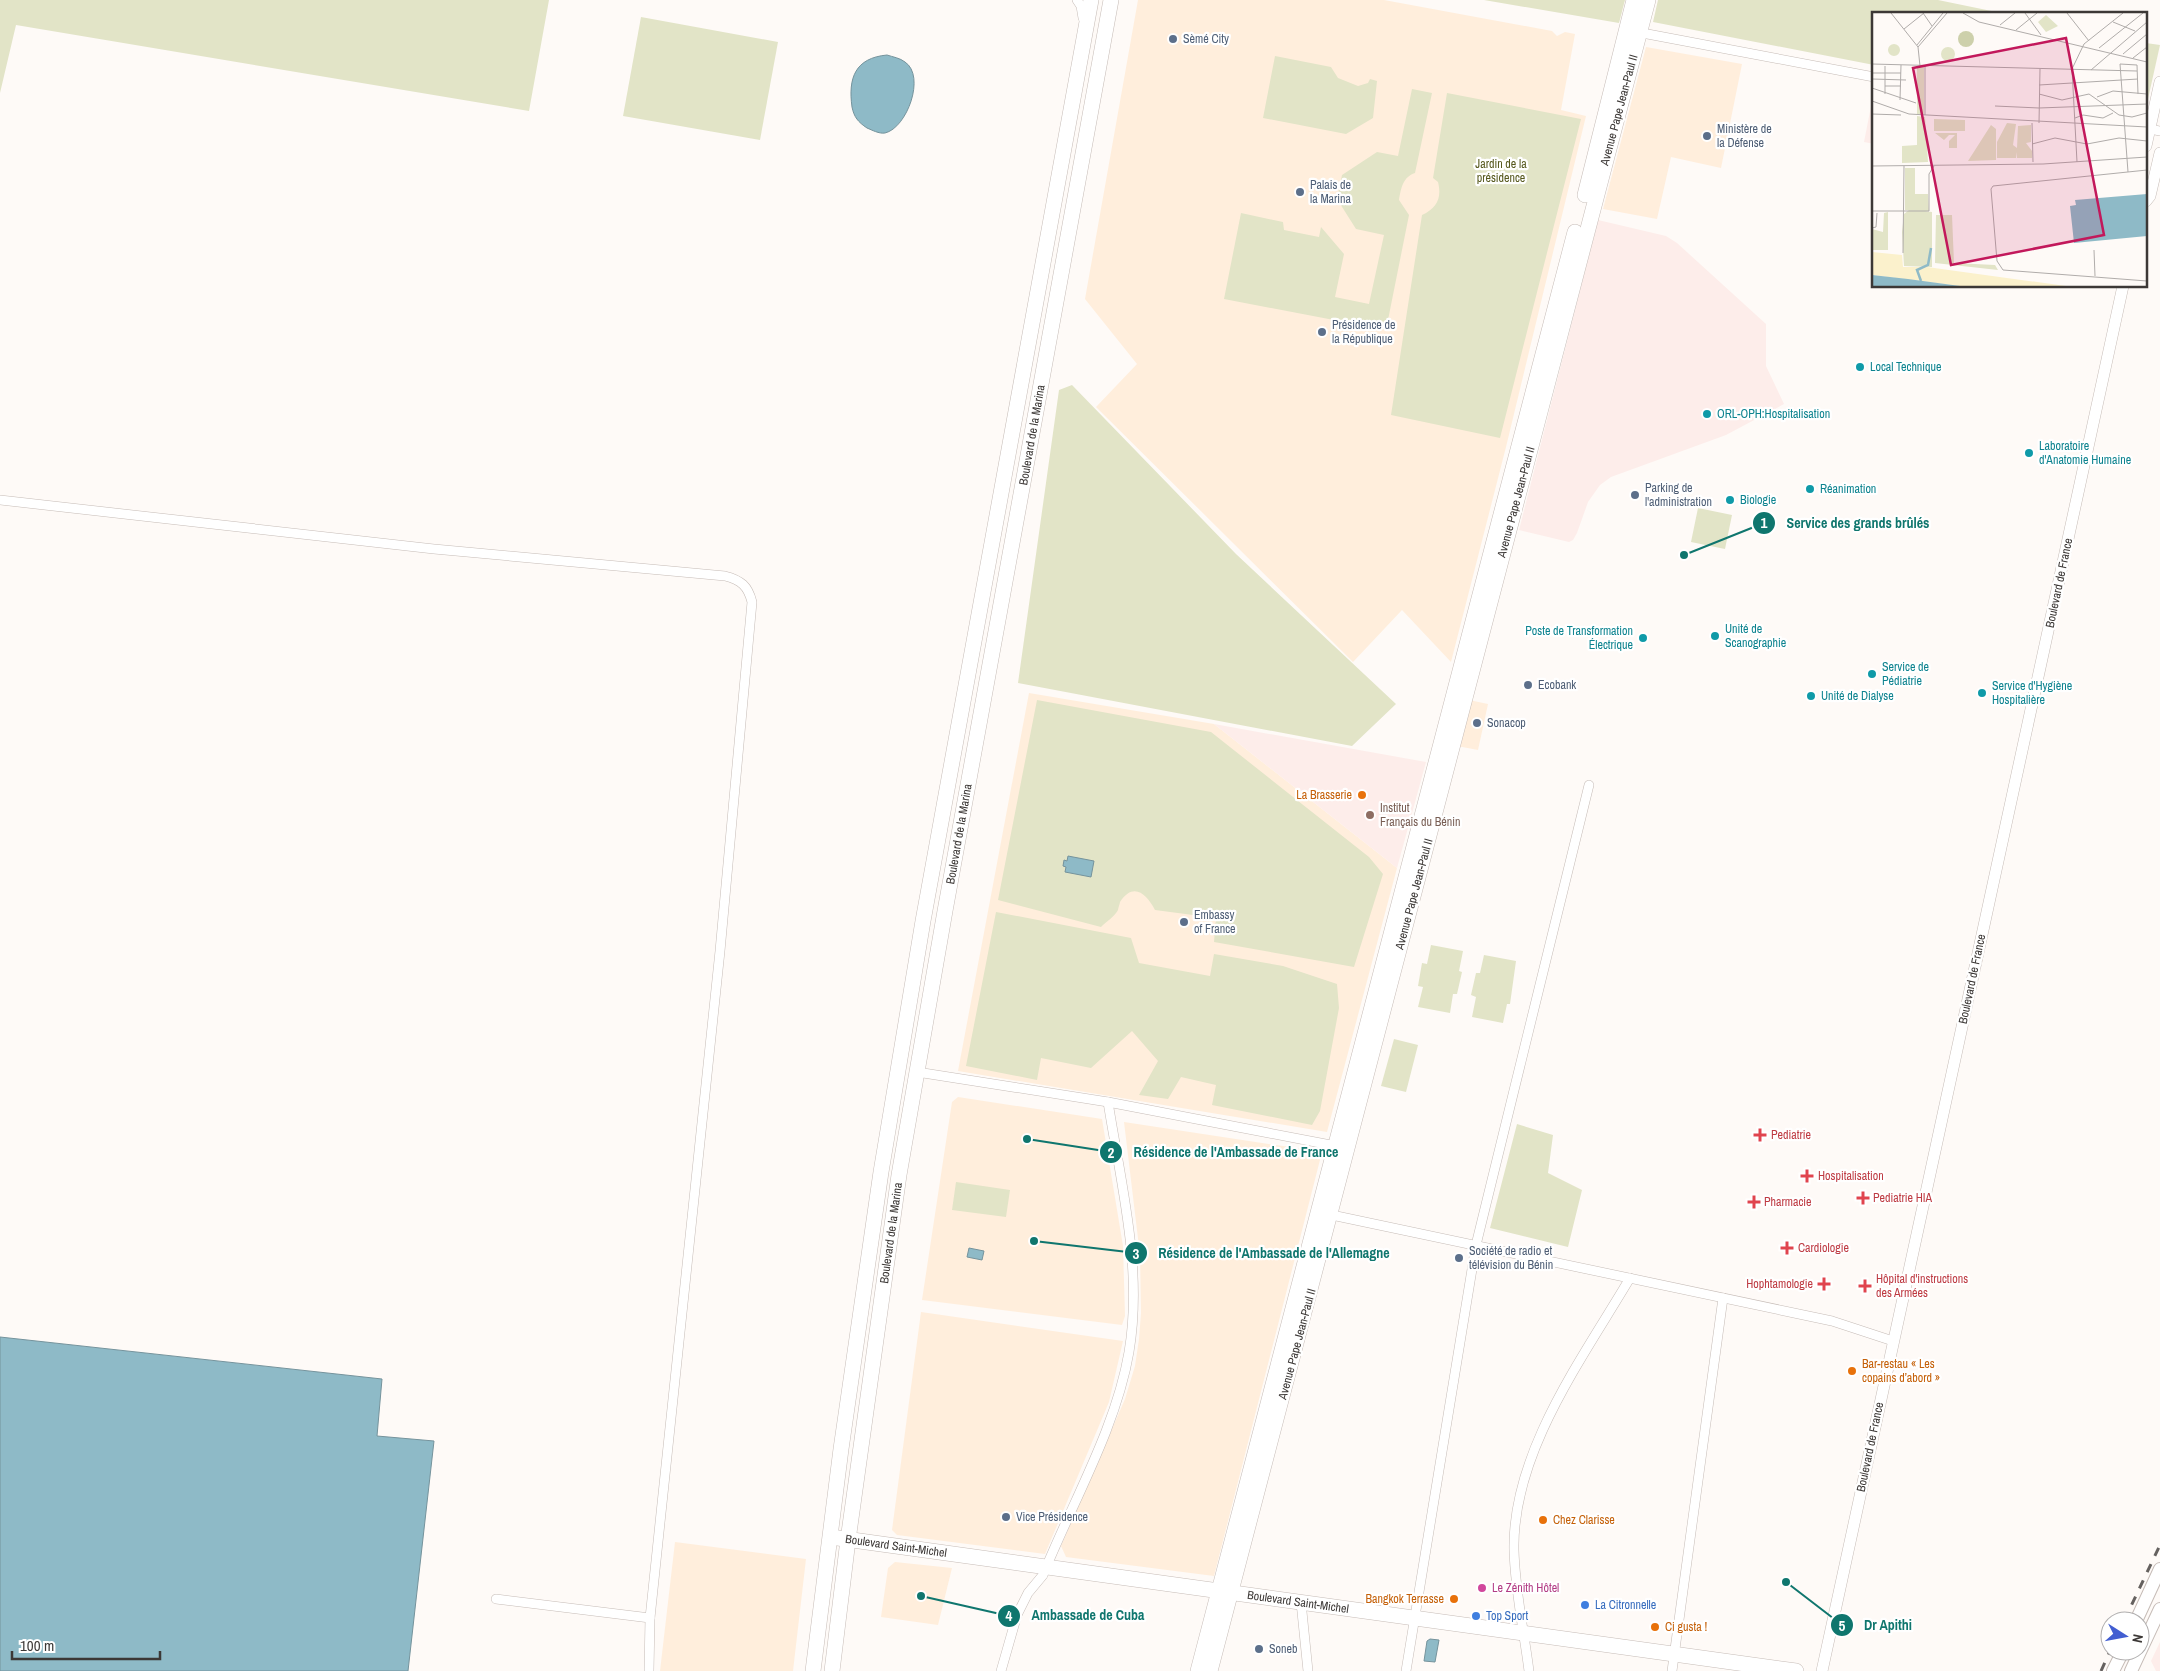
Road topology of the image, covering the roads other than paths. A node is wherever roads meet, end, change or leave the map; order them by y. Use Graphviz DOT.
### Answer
graph roads {
  1 [pos="1077,0"];
  2 [pos="1091,0"];
  3 [pos="1111,0"];
  4 [pos="1634,0"];
  5 [pos="1648,0"];
  6 [pos="1086,31"];
  7 [pos="1633,31"];
  8 [pos="1872,76"];
  9 [pos="2160,82"];
  10 [pos="2152,129"];
  11 [pos="2160,153"];
  12 [pos="2148,198"];
  13 [pos="1040,286"];
  14 [pos="2123,288"];
  15 [pos="1057,296"];
  16 [pos="1031,336"];
  17 [pos="1048,342"];
  18 [pos="0,500"];
  19 [pos="1469,658"];
  20 [pos="1589,785"];
  21 [pos="917,1072"];
  22 [pos="1108,1102"];
  23 [pos="1336,1146"];
  24 [pos="1325,1213"];
  25 [pos="1476,1245"];
  26 [pos="1630,1278"];
  27 [pos="1723,1298"];
  28 [pos="1892,1341"];
  29 [pos="829,1536"];
  30 [pos="848,1540"];
  31 [pos="1046,1567"];
  32 [pos="2160,1569"];
  33 [pos="1224,1592"];
  34 [pos="496,1599"];
  35 [pos="1301,1602"];
  36 [pos="2160,1609"];
  37 [pos="2141,1611"];
  38 [pos="650,1618"];
  39 [pos="1414,1618"];
  40 [pos="1524,1633"];
  41 [pos="1674,1654"];
  42 [pos="649,1671"];
  43 [pos="813,1671"];
  44 [pos="832,1671"];
  45 [pos="1001,1671"];
  46 [pos="1198,1671"];
  47 [pos="1210,1671"];
  48 [pos="1308,1671"];
  49 [pos="1406,1671"];
  50 [pos="1529,1671"];
  51 [pos="1672,1671"];
  52 [pos="1796,1671"];
  53 [pos="1822,1671"];
  54 [pos="2132,1671"];
  1 -- 6 [label="street"];
  2 -- 6 [label="main road, Boulevard de la Marina"];
  3 -- 15 [label="main road, Boulevard de la Marina"];
  4 -- 7 [label="main road, Avenue Pape Jean-Paul II"];
  5 -- 7 [label="main road, Avenue Pape Jean-Paul II"];
  6 -- 13 [label="main road, Boulevard de la Marina"];
  7 -- 8 [label="street"];
  7 -- 19 [label="main road, Avenue Pape Jean-Paul II"];
  9 -- 10 [label="street"];
  11 -- 12 [label="street"];
  13 -- 15 [label="main road"];
  13 -- 16 [label="main road, Boulevard de la Marina"];
  14 -- 28 [label="street, Boulevard de France"];
  15 -- 17 [label="main road, Boulevard de la Marina"];
  16 -- 17 [label="main road"];
  16 -- 29 [label="main road, Boulevard de la Marina"];
  17 -- 21 [label="main road, Boulevard de la Marina"];
  18 -- 38 [label="street"];
  19 -- 23 [label="main road, Avenue Pape Jean-Paul II"];
  19 -- 24 [label="main road, Avenue Pape Jean-Paul II"];
  20 -- 25 [label="street"];
  21 -- 22 [label="street"];
  21 -- 30 [label="main road, Boulevard de la Marina"];
  22 -- 23 [label="street"];
  22 -- 31 [label="street"];
  23 -- 24 [label="main road, Avenue Pape Jean-Paul II"];
  24 -- 25 [label="street"];
  24 -- 33 [label="main road, Avenue Pape Jean-Paul II"];
  25 -- 26 [label="street"];
  25 -- 39 [label="street"];
  26 -- 27 [label="street"];
  26 -- 40 [label="street"];
  27 -- 28 [label="street"];
  27 -- 41 [label="street"];
  28 -- 53 [label="street, Boulevard de France"];
  29 -- 30 [label="main road, Boulevard Saint-Michel"];
  29 -- 43 [label="main road, Boulevard de la Marina"];
  30 -- 31 [label="main road, Boulevard Saint-Michel"];
  30 -- 44 [label="main road, Boulevard de la Marina"];
  31 -- 33 [label="main road, Boulevard Saint-Michel"];
  31 -- 45 [label="street"];
  32 -- 37 [label="main road"];
  33 -- 35 [label="main road, Boulevard Saint-Michel"];
  33 -- 46 [label="main road, Avenue Pape Jean-Paul II"];
  33 -- 47 [label="main road, Avenue Pape Jean-Paul II"];
  34 -- 38 [label="street"];
  35 -- 39 [label="main road, Boulevard Saint-Michel"];
  35 -- 48 [label="street"];
  36 -- 54 [label="main road"];
  38 -- 42 [label="street"];
  39 -- 40 [label="main road, Boulevard Saint-Michel"];
  39 -- 49 [label="street"];
  40 -- 41 [label="main road, Boulevard Saint-Michel"];
  40 -- 50 [label="street"];
  41 -- 51 [label="street"];
  41 -- 52 [label="main road, Boulevard Saint-Michel"];
}
